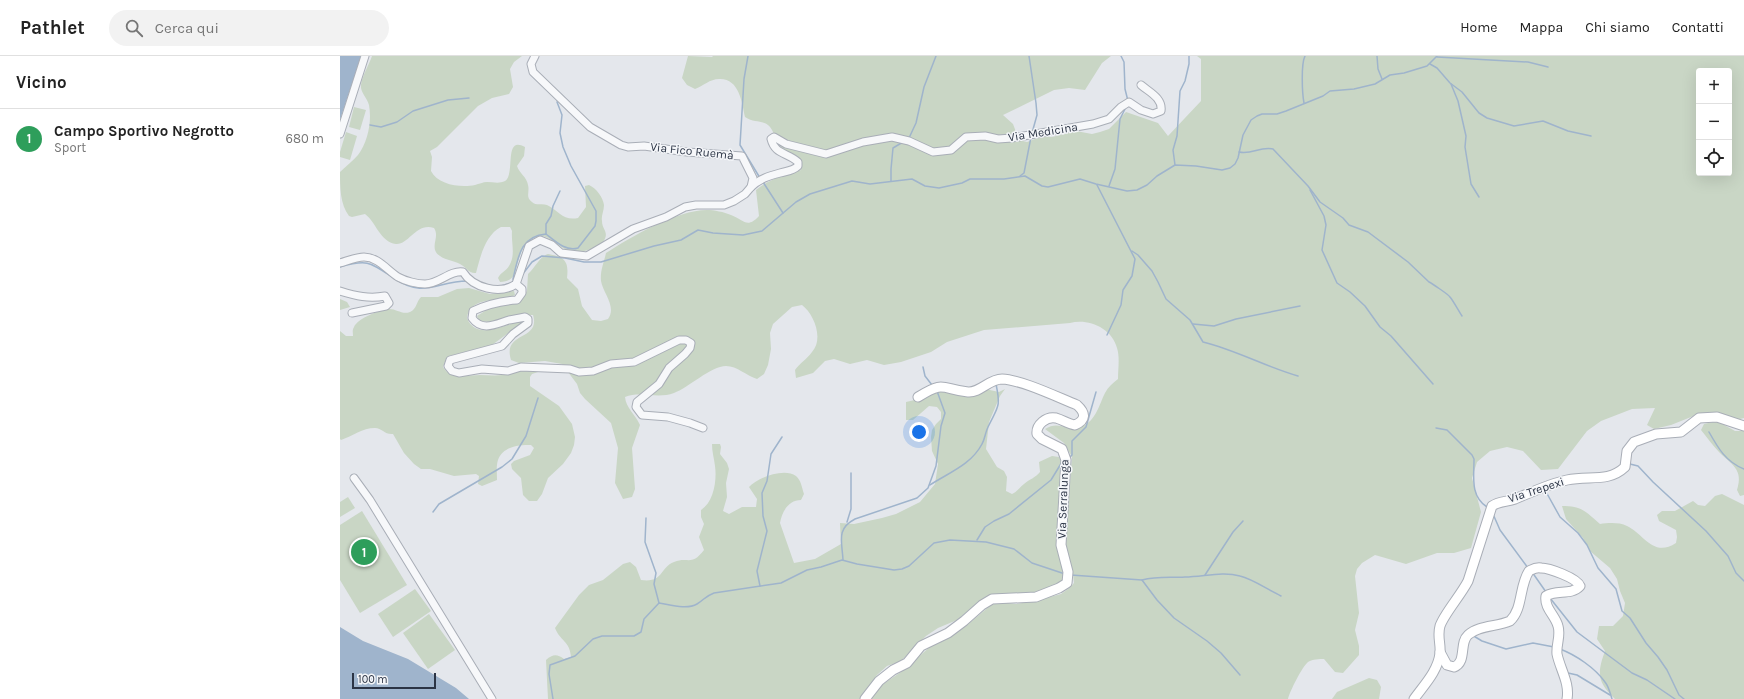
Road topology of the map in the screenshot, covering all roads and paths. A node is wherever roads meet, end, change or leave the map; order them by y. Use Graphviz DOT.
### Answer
graph roads {
  1 [pos="365,56"];
  2 [pos="535,56"];
  3 [pos="1141,85"];
  4 [pos="340,134"];
  5 [pos="751,187"];
  6 [pos="340,263"];
  7 [pos="516,284"];
  8 [pos="340,291"];
  9 [pos="352,313"];
  10 [pos="918,397"];
  11 [pos="1744,426"];
  12 [pos="703,428"];
  13 [pos="354,478"];
  14 [pos="1440,652"];
  15 [pos="492,699"];
  16 [pos="864,699"];
  17 [pos="1414,699"];
  18 [pos="1567,699"];
  1 -- 4 [label="street"];
  2 -- 5 [label="street, Via Fico Ruemà"];
  3 -- 5 [label="street, Via Medicina"];
  5 -- 7 [label="street"];
  6 -- 7 [label="street"];
  7 -- 12 [label="street"];
  8 -- 9 [label="street"];
  10 -- 16 [label="street, Via Serralunga"];
  11 -- 14 [label="street, Via Trepexi"];
  13 -- 15 [label="street"];
  14 -- 17 [label="street, Via Trepexi"];
  14 -- 18 [label="street"];
}
